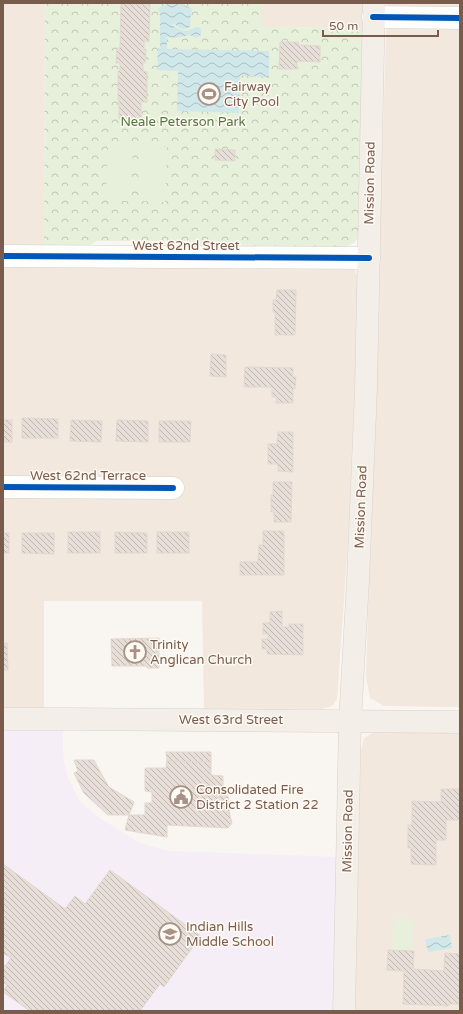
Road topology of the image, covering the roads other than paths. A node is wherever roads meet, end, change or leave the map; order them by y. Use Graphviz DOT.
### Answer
graph roads {
  1 [pos="373,10"];
  2 [pos="460,18"];
  3 [pos="3,256"];
  4 [pos="369,258"];
  5 [pos="3,487"];
  6 [pos="173,488"];
  7 [pos="3,719"];
  8 [pos="350,721"];
  9 [pos="460,722"];
  10 [pos="344,1011"];
  1 -- 2 [label="street"];
  1 -- 4 [label="main road, Mission Road"];
  3 -- 4 [label="street, West 62nd Street"];
  4 -- 8 [label="main road, Mission Road"];
  5 -- 6 [label="street, West 62nd Terrace"];
  7 -- 8 [label="main road, West 63rd Street"];
  8 -- 9 [label="main road, West 63rd Street"];
  8 -- 10 [label="main road, Mission Road"];
}
